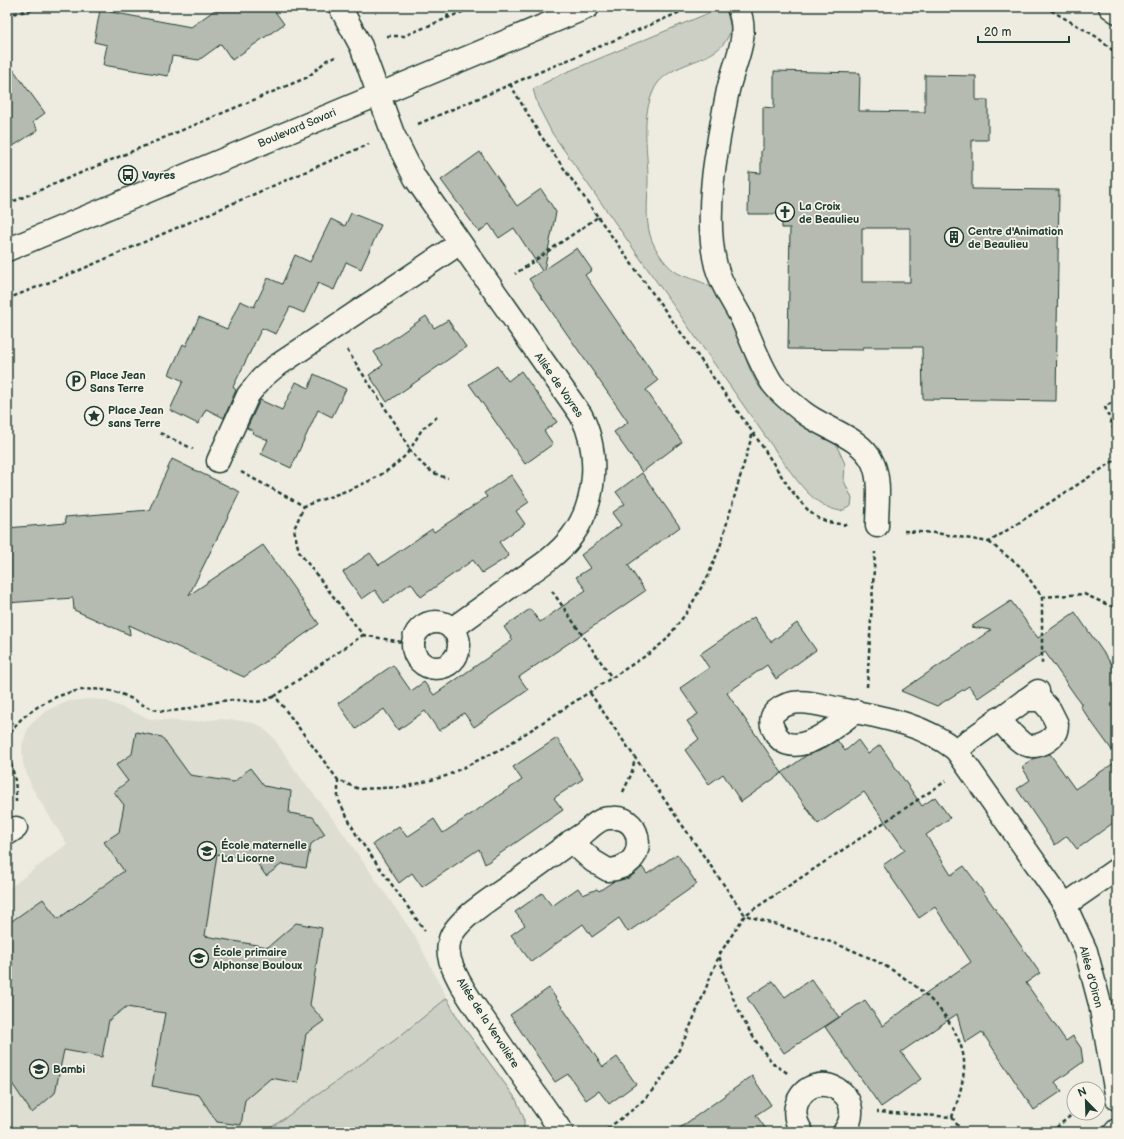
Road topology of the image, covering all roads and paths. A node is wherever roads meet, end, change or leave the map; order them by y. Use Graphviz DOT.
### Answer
graph roads {
  1 [pos="46,7"];
  2 [pos="340,7"];
  3 [pos="450,7"];
  4 [pos="474,7"];
  5 [pos="588,7"];
  6 [pos="692,7"];
  7 [pos="738,7"];
  8 [pos="1045,7"];
  9 [pos="1110,7"];
  10 [pos="1117,12"];
  11 [pos="7,15"];
  12 [pos="447,19"];
  13 [pos="361,46"];
  14 [pos="1117,54"];
  15 [pos="510,84"];
  16 [pos="379,94"];
  17 [pos="393,134"];
  18 [pos="7,204"];
  19 [pos="460,243"];
  20 [pos="7,250"];
  21 [pos="493,290"];
  22 [pos="7,299"];
  23 [pos="1117,399"];
  24 [pos="437,417"];
  25 [pos="1117,438"];
  26 [pos="218,461"];
  27 [pos="448,478"];
  28 [pos="877,526"];
  29 [pos="989,542"];
  30 [pos="536,569"];
  31 [pos="1042,597"];
  32 [pos="1117,609"];
  33 [pos="452,628"];
  34 [pos="363,634"];
  35 [pos="412,644"];
  36 [pos="612,678"];
  37 [pos="1043,688"];
  38 [pos="590,693"];
  39 [pos="275,696"];
  40 [pos="1025,700"];
  41 [pos="861,712"];
  42 [pos="998,719"];
  43 [pos="956,750"];
  44 [pos="968,768"];
  45 [pos="338,780"];
  46 [pos="12,831"];
  47 [pos="571,842"];
  48 [pos="1117,869"];
  49 [pos="1065,905"];
  50 [pos="744,915"];
  51 [pos="449,955"];
  52 [pos="719,955"];
  53 [pos="805,1092"];
  54 [pos="1117,1099"];
  55 [pos="851,1111"];
  56 [pos="952,1117"];
  57 [pos="1066,1120"];
  58 [pos="562,1132"];
  59 [pos="602,1132"];
  60 [pos="802,1132"];
  61 [pos="844,1132"];
  62 [pos="962,1132"];
  63 [pos="1051,1132"];
  1 -- 11 [label="path"];
  2 -- 13 [label="street, Allée de Vayres"];
  3 -- 12 [label="path"];
  4 -- 12 [label="path"];
  5 -- 16 [label="street, Boulevard Savari"];
  6 -- 15 [label="path"];
  7 -- 28 [label="street"];
  8 -- 14 [label="path"];
  9 -- 10 [label="street"];
  12 -- 13 [label="path"];
  13 -- 16 [label="street, Allée de Vayres"];
  13 -- 18 [label="path"];
  15 -- 17 [label="path"];
  15 -- 21 [label="path"];
  16 -- 17 [label="street, Allée de Vayres"];
  16 -- 20 [label="street, Boulevard Savari"];
  17 -- 19 [label="street, Allée de Vayres"];
  17 -- 22 [label="path"];
  19 -- 21 [label="street, Allée de Vayres"];
  19 -- 26 [label="street"];
  21 -- 30 [label="street, Allée de Vayres"];
  23 -- 25 [label="path"];
  24 -- 27 [label="path"];
  28 -- 41 [label="path"];
  29 -- 31 [label="path"];
  30 -- 33 [label="street, Allée de Vayres"];
  30 -- 36 [label="path"];
  31 -- 32 [label="path"];
  31 -- 37 [label="path"];
  33 -- 35 [label="street"];
  33 -- 35 [label="street"];
  34 -- 35 [label="path"];
  37 -- 40 [label="street"];
  38 -- 50 [label="path"];
  39 -- 46 [label="path"];
  40 -- 42 [label="street"];
  40 -- 42 [label="street"];
  41 -- 43 [label="street, Allée d'Oiron"];
  42 -- 43 [label="street"];
  43 -- 44 [label="street, Allée d'Oiron"];
  44 -- 49 [label="street, Allée d'Oiron"];
  44 -- 50 [label="path"];
  45 -- 51 [label="path"];
  47 -- 51 [label="street, Allée de la Vervolière"];
  48 -- 49 [label="street"];
  49 -- 54 [label="street, Allée d'Oiron"];
  50 -- 52 [label="path"];
  50 -- 56 [label="path"];
  51 -- 58 [label="street, Allée de la Vervolière"];
  52 -- 53 [label="path"];
  52 -- 59 [label="path"];
  53 -- 55 [label="street"];
  53 -- 60 [label="street"];
  55 -- 56 [label="path"];
  55 -- 61 [label="street"];
  56 -- 62 [label="path"];
  57 -- 63 [label="path"];
}
